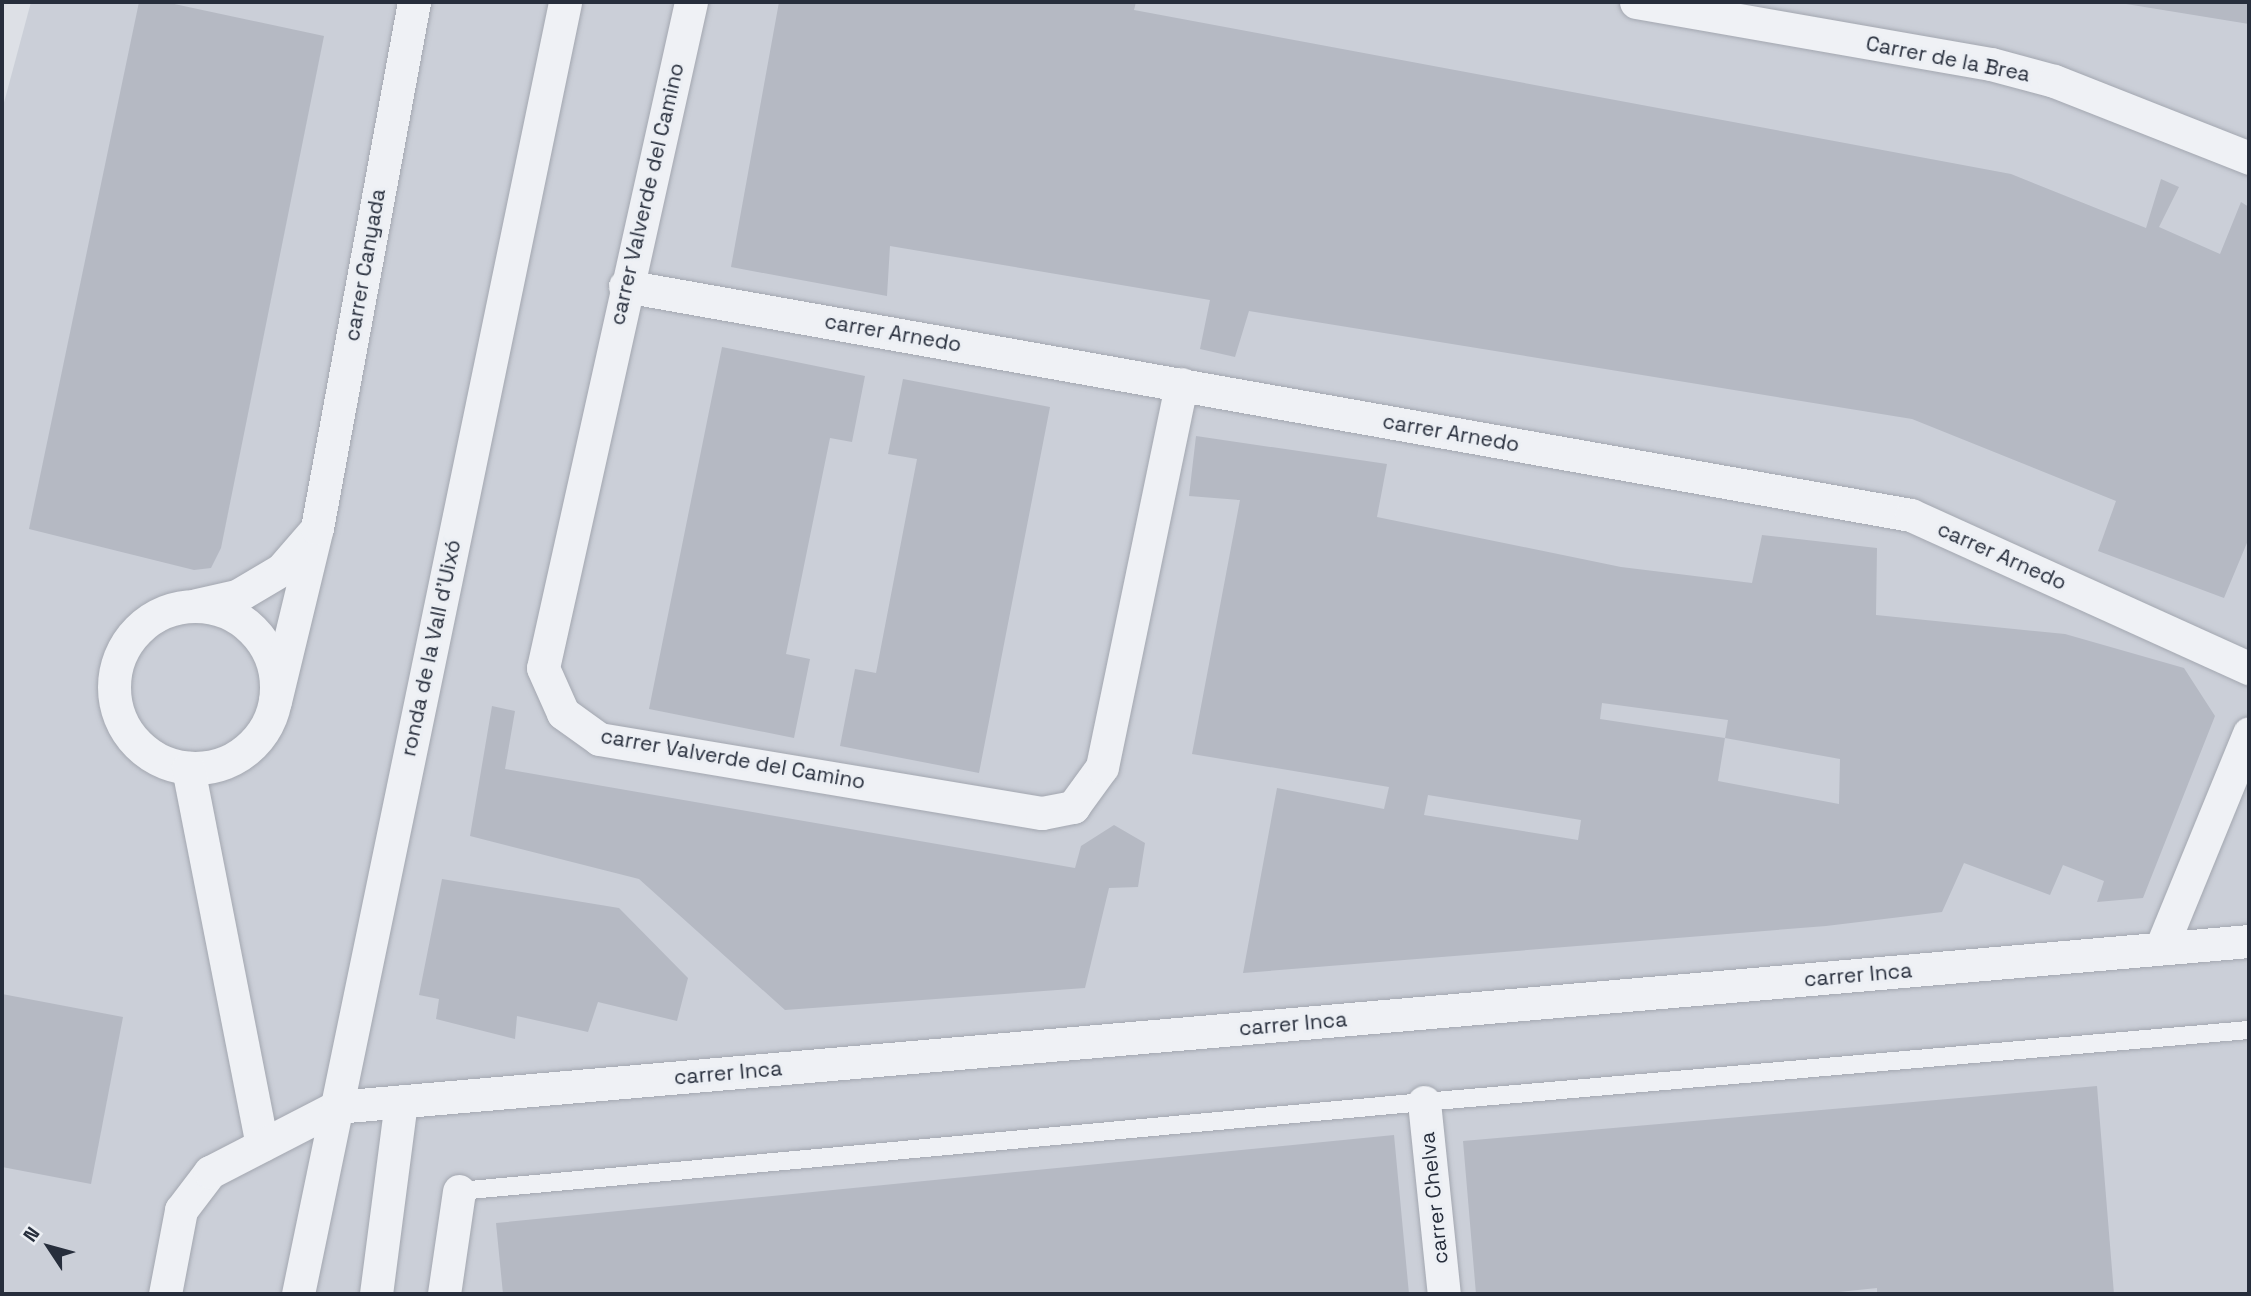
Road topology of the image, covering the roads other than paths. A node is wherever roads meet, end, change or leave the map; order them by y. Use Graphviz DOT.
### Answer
graph roads {
  1 [pos="414,2"];
  2 [pos="565,2"];
  3 [pos="691,2"];
  4 [pos="1636,2"];
  5 [pos="2249,158"];
  6 [pos="625,286"];
  7 [pos="1181,384"];
  8 [pos="317,528"];
  9 [pos="196,605"];
  10 [pos="2249,668"];
  11 [pos="275,701"];
  12 [pos="2249,733"];
  13 [pos="188,768"];
  14 [pos="2249,940"];
  15 [pos="2161,948"];
  16 [pos="2249,1030"];
  17 [pos="401,1102"];
  18 [pos="1424,1102"];
  19 [pos="336,1107"];
  20 [pos="262,1145"];
  21 [pos="459,1191"];
  22 [pos="165,1294"];
  23 [pos="298,1294"];
  24 [pos="376,1294"];
  25 [pos="444,1294"];
  26 [pos="1444,1294"];
  1 -- 8 [label="street, carrer Canyada"];
  2 -- 19 [label="street, ronda de la Vall d'Uixó"];
  3 -- 6 [label="street, carrer Valverde del Camino"];
  4 -- 5 [label="street, Carrer de la Brea"];
  6 -- 7 [label="street, carrer Arnedo"];
  6 -- 7 [label="street, carrer Valverde del Camino"];
  7 -- 10 [label="street, carrer Arnedo"];
  8 -- 9 [label="street"];
  8 -- 11 [label="street, carrer Canyada"];
  9 -- 11 [label="street"];
  9 -- 13 [label="street"];
  11 -- 13 [label="street"];
  12 -- 15 [label="street"];
  13 -- 20 [label="street"];
  14 -- 15 [label="street, carrer Inca"];
  15 -- 17 [label="street, carrer Inca"];
  16 -- 18 [label="lane"];
  17 -- 19 [label="street, carrer Inca"];
  17 -- 24 [label="street"];
  18 -- 21 [label="lane"];
  18 -- 26 [label="street, carrer Chelva"];
  19 -- 20 [label="street"];
  19 -- 23 [label="street, ronda de la Vall d'Uixó"];
  20 -- 22 [label="street"];
  21 -- 25 [label="street"];
}
